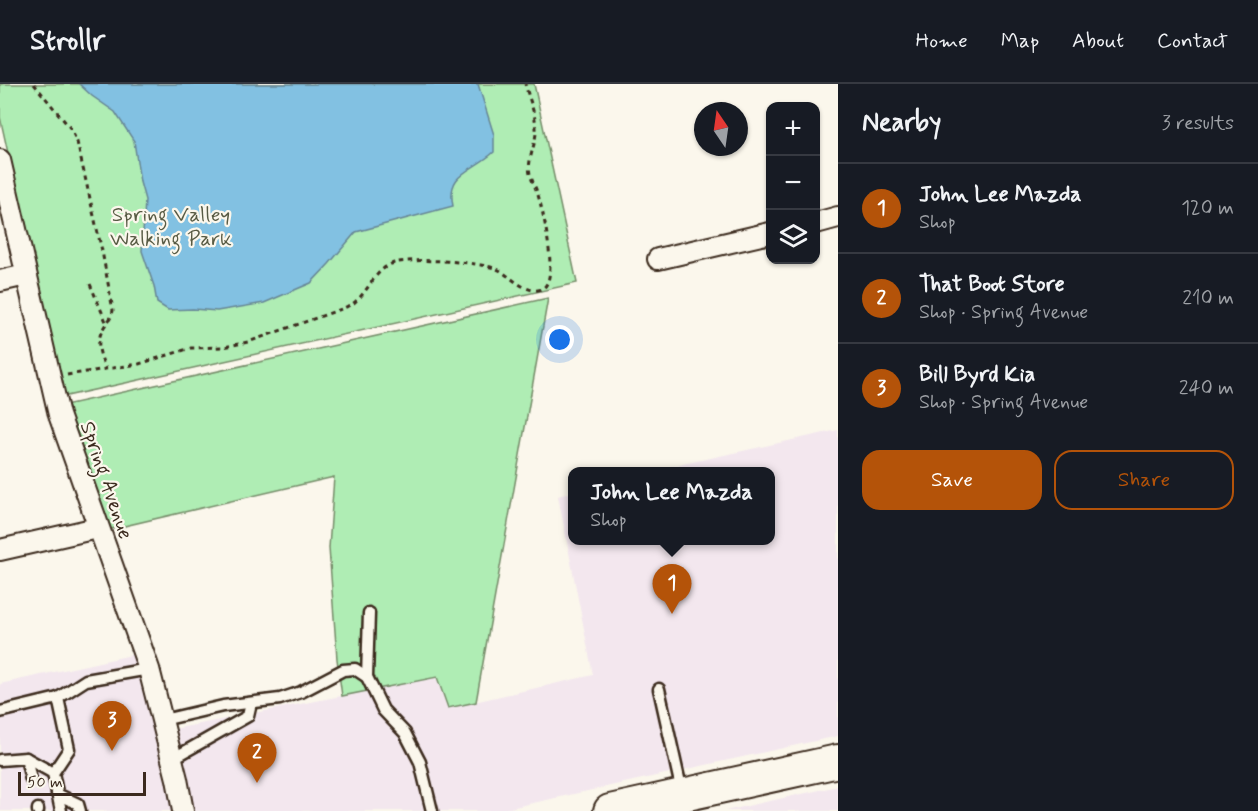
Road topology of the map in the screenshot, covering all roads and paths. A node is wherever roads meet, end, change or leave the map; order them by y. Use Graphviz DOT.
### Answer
graph roads {
  1 [pos="34,84"];
  2 [pos="525,84"];
  3 [pos="0,160"];
  4 [pos="838,218"];
  5 [pos="820,222"];
  6 [pos="766,234"];
  7 [pos="658,259"];
  8 [pos="26,275"];
  9 [pos="0,281"];
  10 [pos="90,284"];
  11 [pos="107,324"];
  12 [pos="105,369"];
  13 [pos="50,378"];
  14 [pos="97,528"];
  15 [pos="0,550"];
  16 [pos="369,613"];
  17 [pos="149,669"];
  18 [pos="367,677"];
  19 [pos="659,689"];
  20 [pos="58,699"];
  21 [pos="251,703"];
  22 [pos="0,712"];
  23 [pos="163,720"];
  24 [pos="26,758"];
  25 [pos="172,759"];
  26 [pos="0,760"];
  27 [pos="838,761"];
  28 [pos="53,773"];
  29 [pos="31,780"];
  30 [pos="57,794"];
  31 [pos="683,795"];
  32 [pos="61,811"];
  33 [pos="80,811"];
  34 [pos="183,811"];
  35 [pos="432,811"];
  36 [pos="610,811"];
  1 -- 11 [label="path"];
  2 -- 12 [label="path"];
  3 -- 8 [label="street, Spring Avenue"];
  4 -- 5 [label="street"];
  6 -- 7 [label="street"];
  8 -- 9 [label="street"];
  8 -- 13 [label="street, Spring Avenue"];
  10 -- 11 [label="path"];
  11 -- 12 [label="path"];
  12 -- 13 [label="path"];
  13 -- 14 [label="street, Spring Avenue"];
  14 -- 15 [label="street"];
  14 -- 17 [label="street, Spring Avenue"];
  16 -- 18 [label="lane"];
  17 -- 20 [label="lane"];
  17 -- 23 [label="street, Spring Avenue"];
  18 -- 21 [label="lane"];
  18 -- 35 [label="lane"];
  19 -- 31 [label="lane"];
  20 -- 22 [label="lane"];
  20 -- 28 [label="lane"];
  21 -- 23 [label="lane"];
  21 -- 25 [label="lane"];
  23 -- 25 [label="street, Spring Avenue"];
  24 -- 26 [label="lane"];
  24 -- 28 [label="lane"];
  24 -- 29 [label="lane"];
  25 -- 34 [label="street, Spring Avenue"];
  27 -- 31 [label="main road"];
  28 -- 30 [label="lane"];
  30 -- 32 [label="lane"];
  30 -- 33 [label="lane"];
  31 -- 36 [label="main road"];
}
